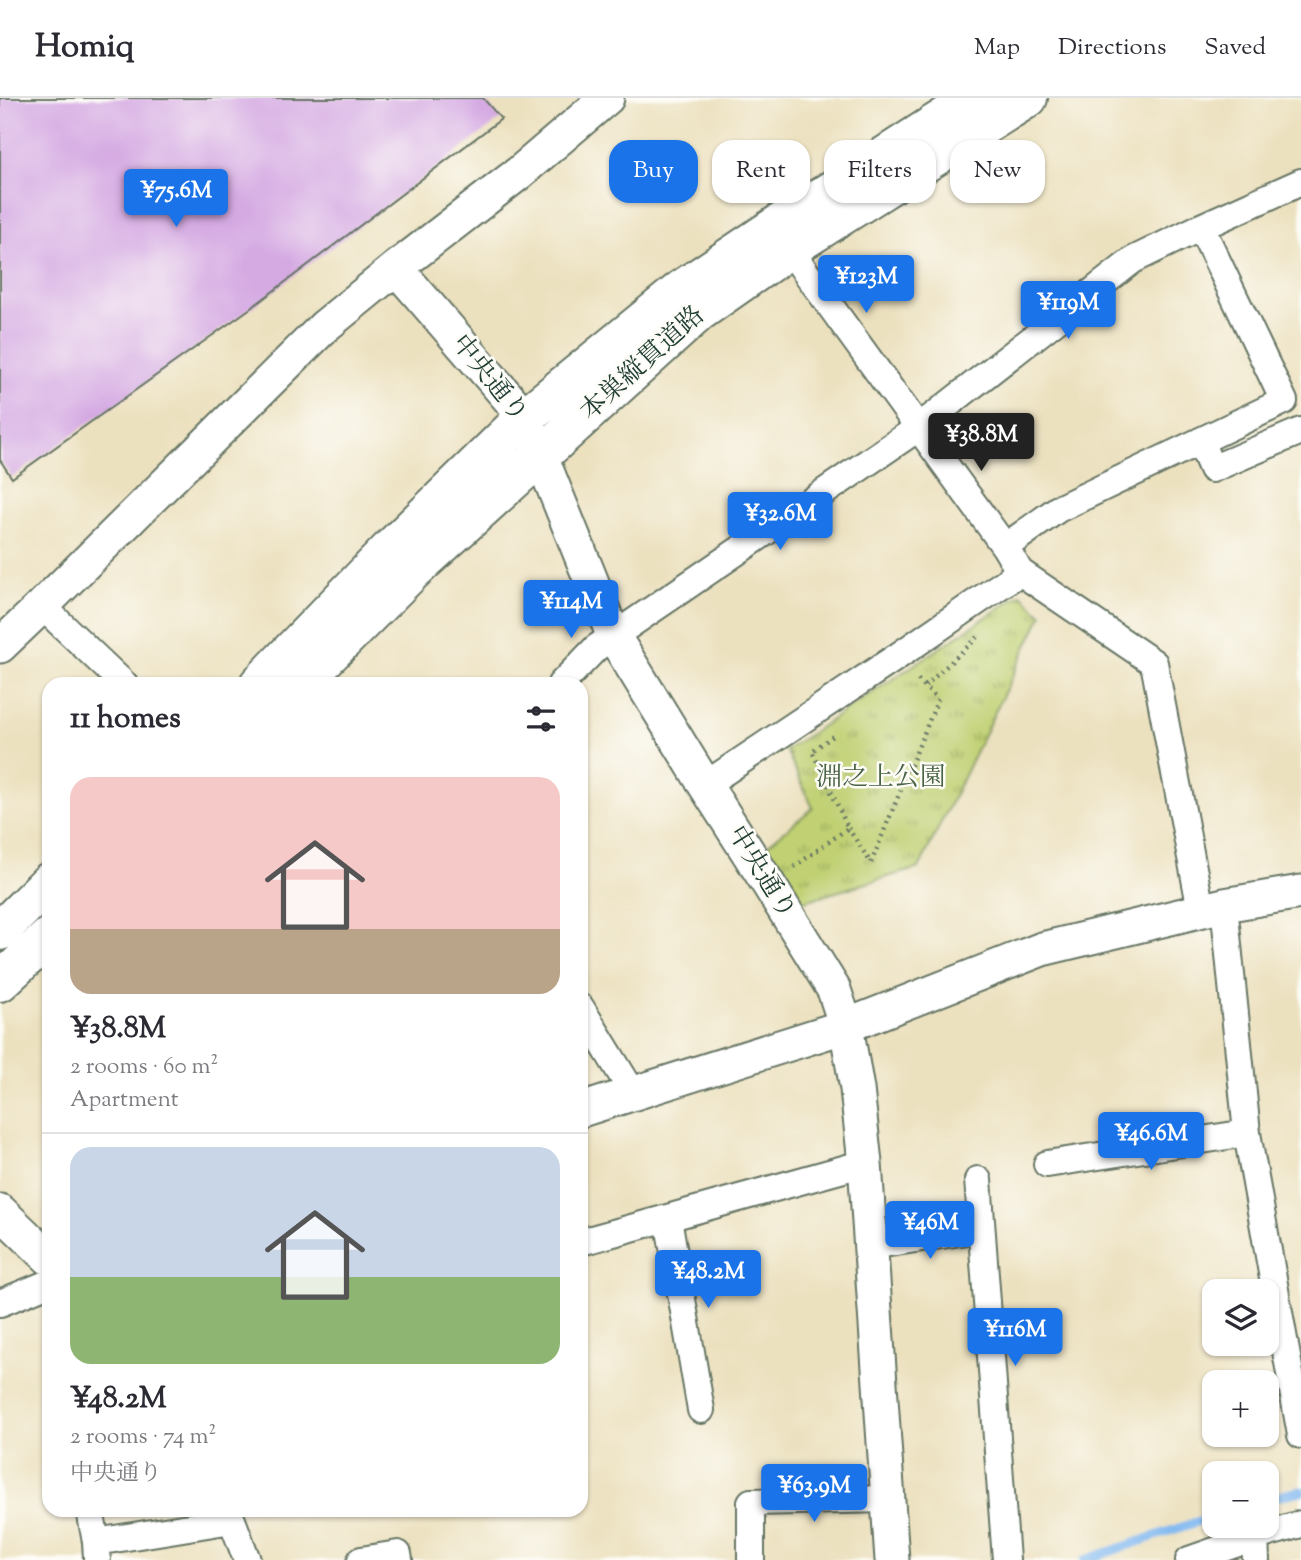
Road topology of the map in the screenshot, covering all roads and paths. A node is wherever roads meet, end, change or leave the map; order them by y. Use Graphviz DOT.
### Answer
graph roads {
  1 [pos="607,98"];
  2 [pos="975,98"];
  3 [pos="1028,98"];
  4 [pos="1301,182"];
  5 [pos="1201,227"];
  6 [pos="782,238"];
  7 [pos="396,268"];
  8 [pos="525,416"];
  9 [pos="918,428"];
  10 [pos="1301,431"];
  11 [pos="1200,441"];
  12 [pos="541,455"];
  13 [pos="1005,547"];
  14 [pos="1020,572"];
  15 [pos="43,606"];
  16 [pos="985,630"];
  17 [pos="4,631"];
  18 [pos="614,636"];
  19 [pos="898,656"];
  20 [pos="117,677"];
  21 [pos="266,677"];
  22 [pos="307,677"];
  23 [pos="568,677"];
  24 [pos="925,686"];
  25 [pos="843,729"];
  26 [pos="705,785"];
  27 [pos="848,828"];
  28 [pos="769,886"];
  29 [pos="42,890"];
  30 [pos="1301,892"];
  31 [pos="1213,908"];
  32 [pos="0,931"];
  33 [pos="42,943"];
  34 [pos="0,982"];
  35 [pos="588,1019"];
  36 [pos="846,1026"];
  37 [pos="633,1093"];
  38 [pos="588,1108"];
  39 [pos="1247,1133"];
  40 [pos="865,1163"];
  41 [pos="1047,1164"];
  42 [pos="978,1180"];
  43 [pos="0,1211"];
  44 [pos="668,1218"];
  45 [pos="981,1229"];
  46 [pos="588,1240"];
  47 [pos="870,1246"];
  48 [pos="42,1273"];
  49 [pos="42,1285"];
  50 [pos="0,1303"];
  51 [pos="701,1410"];
  52 [pos="1301,1436"];
  53 [pos="888,1499"];
  54 [pos="91,1517"];
  55 [pos="1301,1524"];
  56 [pos="1256,1549"];
  57 [pos="96,1551"];
  58 [pos="247,1560"];
  59 [pos="361,1560"];
  60 [pos="399,1560"];
  61 [pos="751,1560"];
  62 [pos="892,1560"];
  63 [pos="1006,1560"];
  64 [pos="1189,1560"];
  1 -- 7 [label="street"];
  2 -- 6 [label="main road, 本巣縦貫道路"];
  3 -- 6 [label="main road, 本巣縦貫道路"];
  4 -- 5 [label="street"];
  5 -- 9 [label="street"];
  5 -- 11 [label="street"];
  6 -- 8 [label="main road, 本巣縦貫道路"];
  6 -- 9 [label="street"];
  6 -- 12 [label="main road, 本巣縦貫道路"];
  7 -- 8 [label="street, 中央通り"];
  7 -- 15 [label="street"];
  8 -- 12 [label="street, 中央通り"];
  8 -- 21 [label="main road, 本巣縦貫道路"];
  9 -- 13 [label="street"];
  9 -- 18 [label="street"];
  10 -- 11 [label="street"];
  11 -- 13 [label="street"];
  12 -- 18 [label="street, 中央通り"];
  12 -- 22 [label="main road, 本巣縦貫道路"];
  13 -- 14 [label="street"];
  14 -- 19 [label="street"];
  14 -- 31 [label="street"];
  15 -- 17 [label="street"];
  15 -- 20 [label="street"];
  16 -- 24 [label="path"];
  18 -- 23 [label="street"];
  18 -- 26 [label="street, 中央通り"];
  19 -- 24 [label="path"];
  19 -- 26 [label="street"];
  24 -- 27 [label="path"];
  25 -- 27 [label="path"];
  26 -- 28 [label="street, 中央通り"];
  27 -- 28 [label="path"];
  28 -- 36 [label="street, 中央通り"];
  29 -- 32 [label="main road"];
  30 -- 31 [label="street"];
  31 -- 36 [label="street"];
  31 -- 39 [label="street"];
  33 -- 34 [label="main road"];
  35 -- 37 [label="street"];
  36 -- 37 [label="street"];
  36 -- 40 [label="street, 中央通り"];
  37 -- 38 [label="street"];
  39 -- 41 [label="street"];
  39 -- 52 [label="street"];
  40 -- 44 [label="street"];
  40 -- 47 [label="street, 中央通り"];
  42 -- 45 [label="street"];
  43 -- 48 [label="street"];
  44 -- 46 [label="street"];
  44 -- 51 [label="street"];
  45 -- 47 [label="street"];
  45 -- 63 [label="street"];
  47 -- 53 [label="street, 中央通り"];
  49 -- 50 [label="street"];
  53 -- 61 [label="street"];
  53 -- 62 [label="street, 中央通り"];
  54 -- 57 [label="street"];
  55 -- 56 [label="street"];
  56 -- 64 [label="street"];
  57 -- 58 [label="street"];
  59 -- 60 [label="street"];
}
